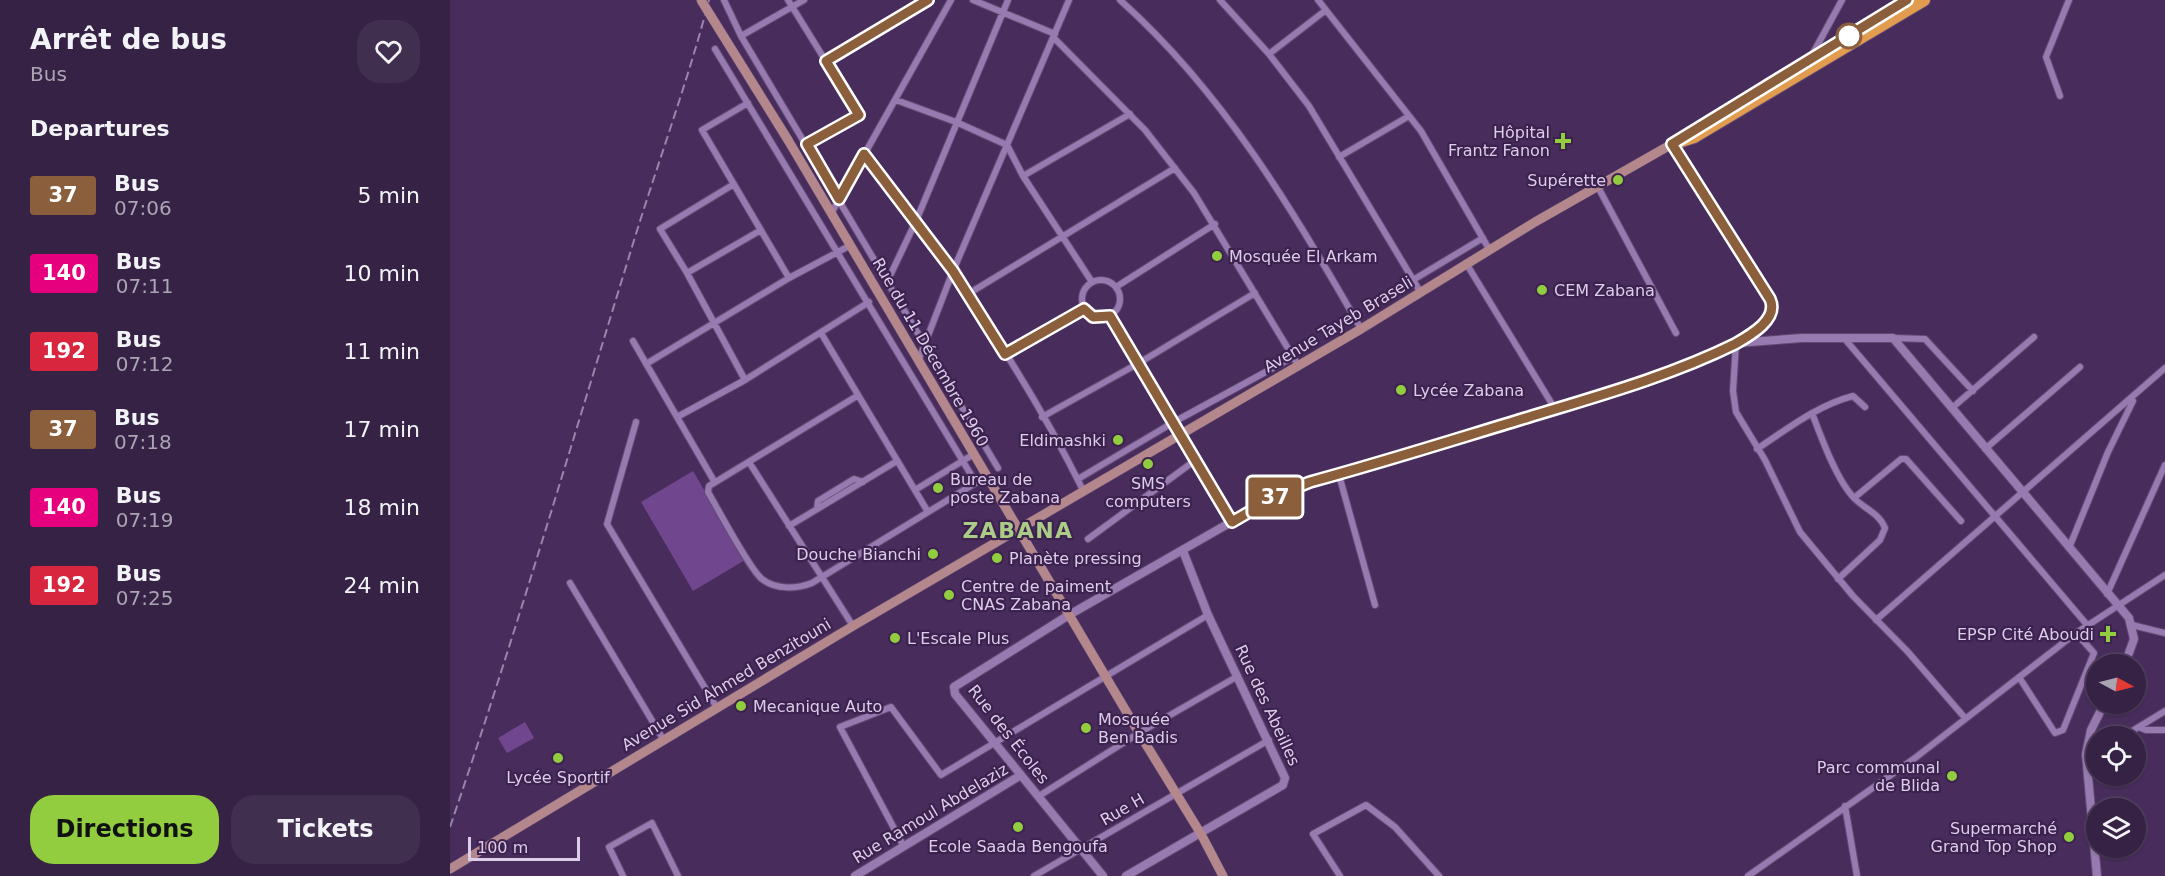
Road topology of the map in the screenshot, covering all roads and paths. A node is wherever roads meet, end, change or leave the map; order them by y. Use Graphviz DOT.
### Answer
graph roads {
  1 [pos="701,0"];
  2 [pos="724,0"];
  3 [pos="804,0"];
  4 [pos="928,0"];
  5 [pos="951,0"];
  6 [pos="973,0"];
  7 [pos="1008,0"];
  8 [pos="1069,0"];
  9 [pos="1120,0"];
  10 [pos="1220,0"];
  11 [pos="1318,0"];
  12 [pos="1842,0"];
  13 [pos="1907,0"];
  14 [pos="1924,0"];
  15 [pos="2069,0"];
  16 [pos="790,3"];
  17 [pos="1326,10"];
  18 [pos="1003,13"];
  19 [pos="741,36"];
  20 [pos="1054,36"];
  21 [pos="715,49"];
  22 [pos="1269,54"];
  23 [pos="826,61"];
  24 [pos="1812,62"];
  25 [pos="2060,96"];
  26 [pos="896,100"];
  27 [pos="748,103"];
  28 [pos="1130,114"];
  29 [pos="1409,116"];
  30 [pos="956,122"];
  31 [pos="807,144"];
  32 [pos="1672,144"];
  33 [pos="1007,145"];
  34 [pos="864,154"];
  35 [pos="1339,157"];
  36 [pos="1175,168"];
  37 [pos="1023,176"];
  38 [pos="734,184"];
  39 [pos="1598,188"];
  40 [pos="839,199"];
  41 [pos="832,212"];
  42 [pos="916,221"];
  43 [pos="1215,224"];
  44 [pos="760,230"];
  45 [pos="1062,236"];
  46 [pos="1483,238"];
  47 [pos="851,245"];
  48 [pos="1489,249"];
  49 [pos="839,252"];
  50 [pos="1466,263"];
  51 [pos="953,271"];
  52 [pos="687,273"];
  53 [pos="789,278"];
  54 [pos="888,280"];
  55 [pos="1413,280"];
  56 [pos="1092,282"];
  57 [pos="1116,287"];
  58 [pos="1255,293"];
  59 [pos="1421,293"];
  60 [pos="968,294"];
  61 [pos="869,302"];
  62 [pos="1084,309"];
  63 [pos="1110,316"];
  64 [pos="714,323"];
  65 [pos="1762,325"];
  66 [pos="1361,329"];
  67 [pos="821,333"];
  68 [pos="1676,333"];
  69 [pos="2034,337"];
  70 [pos="1844,338"];
  71 [pos="1893,338"];
  72 [pos="925,340"];
  73 [pos="633,341"];
  74 [pos="1762,342"];
  75 [pos="1736,343"];
  76 [pos="1005,354"];
  77 [pos="919,359"];
  78 [pos="1296,361"];
  79 [pos="1139,363"];
  80 [pos="646,364"];
  81 [pos="2080,367"];
  82 [pos="2164,368"];
  83 [pos="746,380"];
  84 [pos="1973,391"];
  85 [pos="857,396"];
  86 [pos="2135,396"];
  87 [pos="1865,407"];
  88 [pos="1952,408"];
  89 [pos="1555,409"];
  90 [pos="1812,413"];
  91 [pos="677,417"];
  92 [pos="1042,417"];
  93 [pos="636,422"];
  94 [pos="1174,422"];
  95 [pos="1182,434"];
  96 [pos="1757,448"];
  97 [pos="1985,449"];
  98 [pos="974,454"];
  99 [pos="1197,459"];
  100 [pos="897,461"];
  101 [pos="749,462"];
  102 [pos="963,462"];
  103 [pos="2165,465"];
  104 [pos="998,468"];
  105 [pos="1339,474"];
  106 [pos="987,476"];
  107 [pos="1078,479"];
  108 [pos="714,481"];
  109 [pos="976,483"];
  110 [pos="915,490"];
  111 [pos="1084,492"];
  112 [pos="2022,492"];
  113 [pos="1854,498"];
  114 [pos="928,512"];
  115 [pos="1996,515"];
  116 [pos="1961,521"];
  117 [pos="1232,522"];
  118 [pos="789,526"];
  119 [pos="1019,528"];
  120 [pos="1088,539"];
  121 [pos="2069,549"];
  122 [pos="1182,551"];
  123 [pos="2165,575"];
  124 [pos="820,577"];
  125 [pos="1838,579"];
  126 [pos="570,584"];
  127 [pos="2107,594"];
  128 [pos="1375,605"];
  129 [pos="2117,605"];
  130 [pos="1069,615"];
  131 [pos="1208,615"];
  132 [pos="1876,620"];
  133 [pos="853,626"];
  134 [pos="2088,626"];
  135 [pos="2132,626"];
  136 [pos="2076,633"];
  137 [pos="2165,633"];
  138 [pos="2129,654"];
  139 [pos="1105,676"];
  140 [pos="1238,676"];
  141 [pos="2019,677"];
  142 [pos="717,708"];
  143 [pos="2165,711"];
  144 [pos="1965,718"];
  145 [pos="2143,726"];
  146 [pos="2146,730"];
  147 [pos="2165,730"];
  148 [pos="1139,733"];
  149 [pos="663,739"];
  150 [pos="1269,740"];
  151 [pos="995,743"];
  152 [pos="1021,775"];
  153 [pos="2089,786"];
  154 [pos="1176,794"];
  155 [pos="1038,796"];
  156 [pos="1845,806"];
  157 [pos="1202,834"];
  158 [pos="904,847"];
  159 [pos="1081,848"];
  160 [pos="450,868"];
  161 [pos="869,873"];
  162 [pos="623,876"];
  163 [pos="678,876"];
  164 [pos="855,876"];
  165 [pos="1034,876"];
  166 [pos="1103,876"];
  167 [pos="1126,876"];
  168 [pos="1223,876"];
  169 [pos="1340,876"];
  170 [pos="1439,876"];
  171 [pos="1748,876"];
  172 [pos="1857,876"];
  173 [pos="2097,876"];
  1 -- 41 [label="main road, Rue du 11 Décembre 1960, bridge"];
  2 -- 19 [label="street"];
  3 -- 16 [label="street"];
  4 -- 23 [label="street"];
  5 -- 26 [label="street"];
  6 -- 18 [label="street"];
  7 -- 18 [label="street"];
  8 -- 20 [label="street"];
  9 -- 66 [label="street"];
  10 -- 22 [label="street"];
  11 -- 17 [label="street"];
  12 -- 24 [label="street"];
  13 -- 24 [label="highway"];
  14 -- 24 [label="highway"];
  15 -- 25 [label="street"];
  16 -- 19 [label="street"];
  16 -- 23 [label="street"];
  17 -- 22 [label="street"];
  17 -- 29 [label="street"];
  18 -- 20 [label="street"];
  18 -- 30 [label="street"];
  19 -- 31 [label="street"];
  20 -- 28 [label="street"];
  20 -- 33 [label="street"];
  21 -- 27 [label="street"];
  22 -- 35 [label="street"];
  23 -- 31 [label="street"];
  24 -- 32 [label="highway"];
  26 -- 30 [label="street"];
  26 -- 34 [label="street"];
  27 -- 38 [label="street"];
  27 -- 49 [label="street"];
  28 -- 36 [label="street"];
  28 -- 37 [label="street"];
  29 -- 35 [label="street"];
  29 -- 46 [label="street"];
  30 -- 33 [label="street"];
  30 -- 42 [label="street"];
  31 -- 40 [label="street"];
  32 -- 39 [label="main road, Avenue Tayeb Braseli"];
  32 -- 65 [label="street"];
  33 -- 37 [label="street"];
  33 -- 51 [label="street"];
  34 -- 40 [label="street"];
  34 -- 42 [label="street"];
  35 -- 55 [label="street"];
  36 -- 43 [label="street"];
  36 -- 45 [label="street"];
  37 -- 45 [label="street"];
  38 -- 44 [label="street"];
  38 -- 52 [label="street"];
  39 -- 48 [label="main road, Avenue Tayeb Braseli"];
  39 -- 68 [label="street"];
  40 -- 41 [label="street"];
  40 -- 54 [label="street"];
  41 -- 47 [label="main road, Rue du 11 Décembre 1960"];
  42 -- 51 [label="street"];
  42 -- 54 [label="street"];
  43 -- 57 [label="street"];
  43 -- 58 [label="street"];
  44 -- 52 [label="street"];
  44 -- 53 [label="street"];
  45 -- 56 [label="street"];
  45 -- 60 [label="street"];
  46 -- 48 [label="street"];
  46 -- 55 [label="street"];
  47 -- 49 [label="street"];
  47 -- 77 [label="main road, Rue du 11 Décembre 1960"];
  48 -- 50 [label="main road, Avenue Tayeb Braseli"];
  49 -- 53 [label="street"];
  49 -- 61 [label="street"];
  50 -- 59 [label="main road, Avenue Tayeb Braseli"];
  50 -- 89 [label="street"];
  51 -- 60 [label="street"];
  51 -- 72 [label="street"];
  52 -- 64 [label="street"];
  53 -- 64 [label="street"];
  54 -- 72 [label="street"];
  55 -- 59 [label="street"];
  56 -- 57 [label="street"];
  56 -- 62 [label="street"];
  57 -- 63 [label="street"];
  58 -- 78 [label="street"];
  58 -- 79 [label="street"];
  59 -- 66 [label="main road, Avenue Tayeb Braseli"];
  60 -- 76 [label="street"];
  61 -- 67 [label="street"];
  61 -- 102 [label="street"];
  62 -- 63 [label="street"];
  62 -- 76 [label="street"];
  63 -- 79 [label="street"];
  64 -- 80 [label="street"];
  64 -- 83 [label="street"];
  65 -- 74 [label="street"];
  65 -- 75 [label="street"];
  66 -- 78 [label="main road, Avenue Tayeb Braseli"];
  67 -- 83 [label="street"];
  67 -- 85 [label="street"];
  69 -- 84 [label="street"];
  70 -- 71 [label="street"];
  70 -- 74 [label="street"];
  70 -- 115 [label="street"];
  71 -- 84 [label="street"];
  71 -- 88 [label="street"];
  72 -- 77 [label="street"];
  72 -- 104 [label="street"];
  73 -- 80 [label="street"];
  74 -- 75 [label="street"];
  75 -- 89 [label="street"];
  75 -- 96 [label="street"];
  76 -- 92 [label="street"];
  77 -- 98 [label="main road, Rue du 11 Décembre 1960"];
  78 -- 94 [label="street"];
  78 -- 95 [label="main road, Avenue Tayeb Braseli"];
  79 -- 92 [label="street"];
  79 -- 94 [label="street"];
  80 -- 91 [label="street"];
  81 -- 97 [label="street"];
  82 -- 86 [label="street"];
  83 -- 91 [label="street"];
  84 -- 88 [label="street"];
  85 -- 100 [label="street"];
  85 -- 101 [label="street"];
  86 -- 112 [label="street"];
  86 -- 121 [label="street"];
  87 -- 90 [label="street"];
  88 -- 97 [label="street"];
  89 -- 105 [label="street"];
  90 -- 96 [label="street"];
  90 -- 113 [label="street"];
  91 -- 108 [label="street"];
  92 -- 107 [label="street"];
  93 -- 142 [label="street"];
  94 -- 95 [label="street"];
  94 -- 107 [label="street"];
  95 -- 99 [label="street"];
  95 -- 111 [label="main road, Avenue Tayeb Braseli"];
  96 -- 125 [label="street"];
  97 -- 112 [label="street"];
  98 -- 102 [label="street"];
  98 -- 106 [label="main road, Rue du 11 Décembre 1960"];
  99 -- 117 [label="street"];
  99 -- 120 [label="street"];
  100 -- 110 [label="street"];
  100 -- 118 [label="street"];
  101 -- 108 [label="street"];
  101 -- 118 [label="street"];
  102 -- 109 [label="street"];
  102 -- 110 [label="street"];
  103 -- 127 [label="street"];
  105 -- 117 [label="street"];
  105 -- 128 [label="street"];
  106 -- 109 [label="street"];
  106 -- 119 [label="main road, Rue du 11 Décembre 1960"];
  107 -- 111 [label="street"];
  108 -- 124 [label="street"];
  109 -- 114 [label="street"];
  110 -- 114 [label="street"];
  111 -- 119 [label="main road, Avenue Tayeb Braseli"];
  112 -- 115 [label="street"];
  112 -- 121 [label="street"];
  113 -- 116 [label="street"];
  113 -- 125 [label="street"];
  114 -- 124 [label="street"];
  115 -- 132 [label="street"];
  115 -- 134 [label="street"];
  117 -- 122 [label="street"];
  118 -- 124 [label="street"];
  119 -- 130 [label="main road, Rue du 11 Décembre 1960"];
  119 -- 133 [label="main road, Avenue Sid Ahmed Benzitouni"];
  121 -- 127 [label="street"];
  122 -- 130 [label="street"];
  122 -- 131 [label="street, Rue des Abeilles"];
  123 -- 129 [label="street"];
  124 -- 133 [label="street"];
  125 -- 132 [label="street"];
  126 -- 149 [label="street"];
  127 -- 129 [label="street"];
  129 -- 134 [label="street"];
  129 -- 135 [label="street"];
  130 -- 139 [label="main road, Rue du 11 Décembre 1960"];
  130 -- 151 [label="street, Rue des Écoles"];
  131 -- 139 [label="street"];
  131 -- 140 [label="street, Rue des Abeilles"];
  132 -- 144 [label="street"];
  133 -- 142 [label="main road, Avenue Sid Ahmed Benzitouni"];
  134 -- 136 [label="street"];
  135 -- 137 [label="street"];
  135 -- 138 [label="street"];
  136 -- 141 [label="street"];
  136 -- 141 [label="street"];
  139 -- 148 [label="main road, Rue du 11 Décembre 1960"];
  139 -- 151 [label="street"];
  140 -- 148 [label="street"];
  140 -- 150 [label="street, Rue des Abeilles"];
  141 -- 144 [label="street"];
  142 -- 149 [label="main road, Avenue Sid Ahmed Benzitouni"];
  143 -- 145 [label="street"];
  144 -- 156 [label="street"];
  146 -- 147 [label="street"];
  148 -- 154 [label="main road, Rue du 11 Décembre 1960"];
  148 -- 155 [label="street"];
  149 -- 160 [label="main road, Avenue Sid Ahmed Benzitouni"];
  150 -- 154 [label="street, Rue H"];
  150 -- 157 [label="street, Rue des Abeilles"];
  151 -- 152 [label="street, Rue des Écoles"];
  151 -- 158 [label="street"];
  152 -- 155 [label="street, Rue des Écoles"];
  152 -- 158 [label="street, Rue Ramoul Abdelaziz"];
  153 -- 173 [label="street"];
  154 -- 157 [label="main road, Rue du 11 Décembre 1960"];
  154 -- 159 [label="street, Rue H"];
  155 -- 159 [label="street, Rue des Écoles"];
  156 -- 171 [label="street"];
  156 -- 172 [label="street"];
  157 -- 167 [label="street"];
  157 -- 168 [label="main road, Rue du 11 Décembre 1960"];
  158 -- 161 [label="street, Rue Ramoul Abdelaziz"];
  159 -- 165 [label="street, Rue H"];
  159 -- 166 [label="street, Rue des Écoles"];
  161 -- 164 [label="street, Rue Ramoul Abdelaziz"];
  162 -- 163 [label="street"];
  169 -- 170 [label="street"];
}
